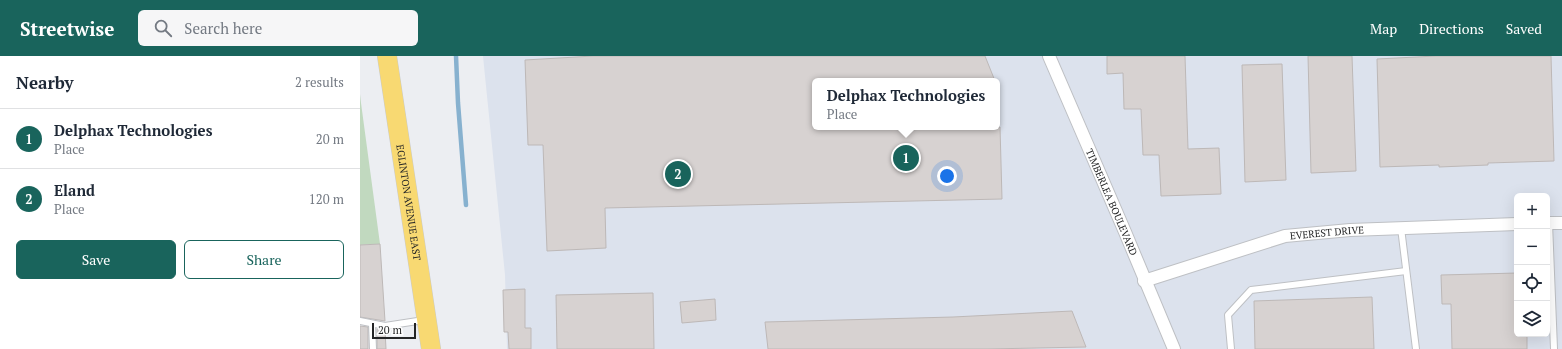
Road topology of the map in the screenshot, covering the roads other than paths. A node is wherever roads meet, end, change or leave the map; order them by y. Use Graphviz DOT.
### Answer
graph roads {
  1 [pos="386,56"];
  2 [pos="1049,56"];
  3 [pos="1550,223"];
  4 [pos="1562,223"];
  5 [pos="1514,224"];
  6 [pos="1401,228"];
  7 [pos="1548,229"];
  8 [pos="1562,229"];
  9 [pos="1406,271"];
  10 [pos="1144,281"];
  11 [pos="426,320"];
  12 [pos="360,321"];
  13 [pos="372,324"];
  14 [pos="373,349"];
  15 [pos="431,349"];
  16 [pos="1174,349"];
  17 [pos="1231,349"];
  18 [pos="1416,349"];
  19 [pos="1554,349"];
  1 -- 11 [label="main road, EGLINTON AVENUE EAST"];
  2 -- 10 [label="street, TIMBERLEA BOULEVARD"];
  3 -- 4 [label="street"];
  4 -- 8 [label="lane"];
  5 -- 6 [label="street, EVEREST DRIVE"];
  6 -- 9 [label="lane"];
  6 -- 10 [label="street, EVEREST DRIVE"];
  7 -- 19 [label="lane"];
  9 -- 17 [label="lane"];
  9 -- 18 [label="lane"];
  10 -- 16 [label="street, TIMBERLEA BOULEVARD"];
  11 -- 13 [label="lane"];
  11 -- 15 [label="main road, EGLINTON AVENUE EAST"];
  12 -- 13 [label="lane"];
  13 -- 14 [label="lane"];
}
